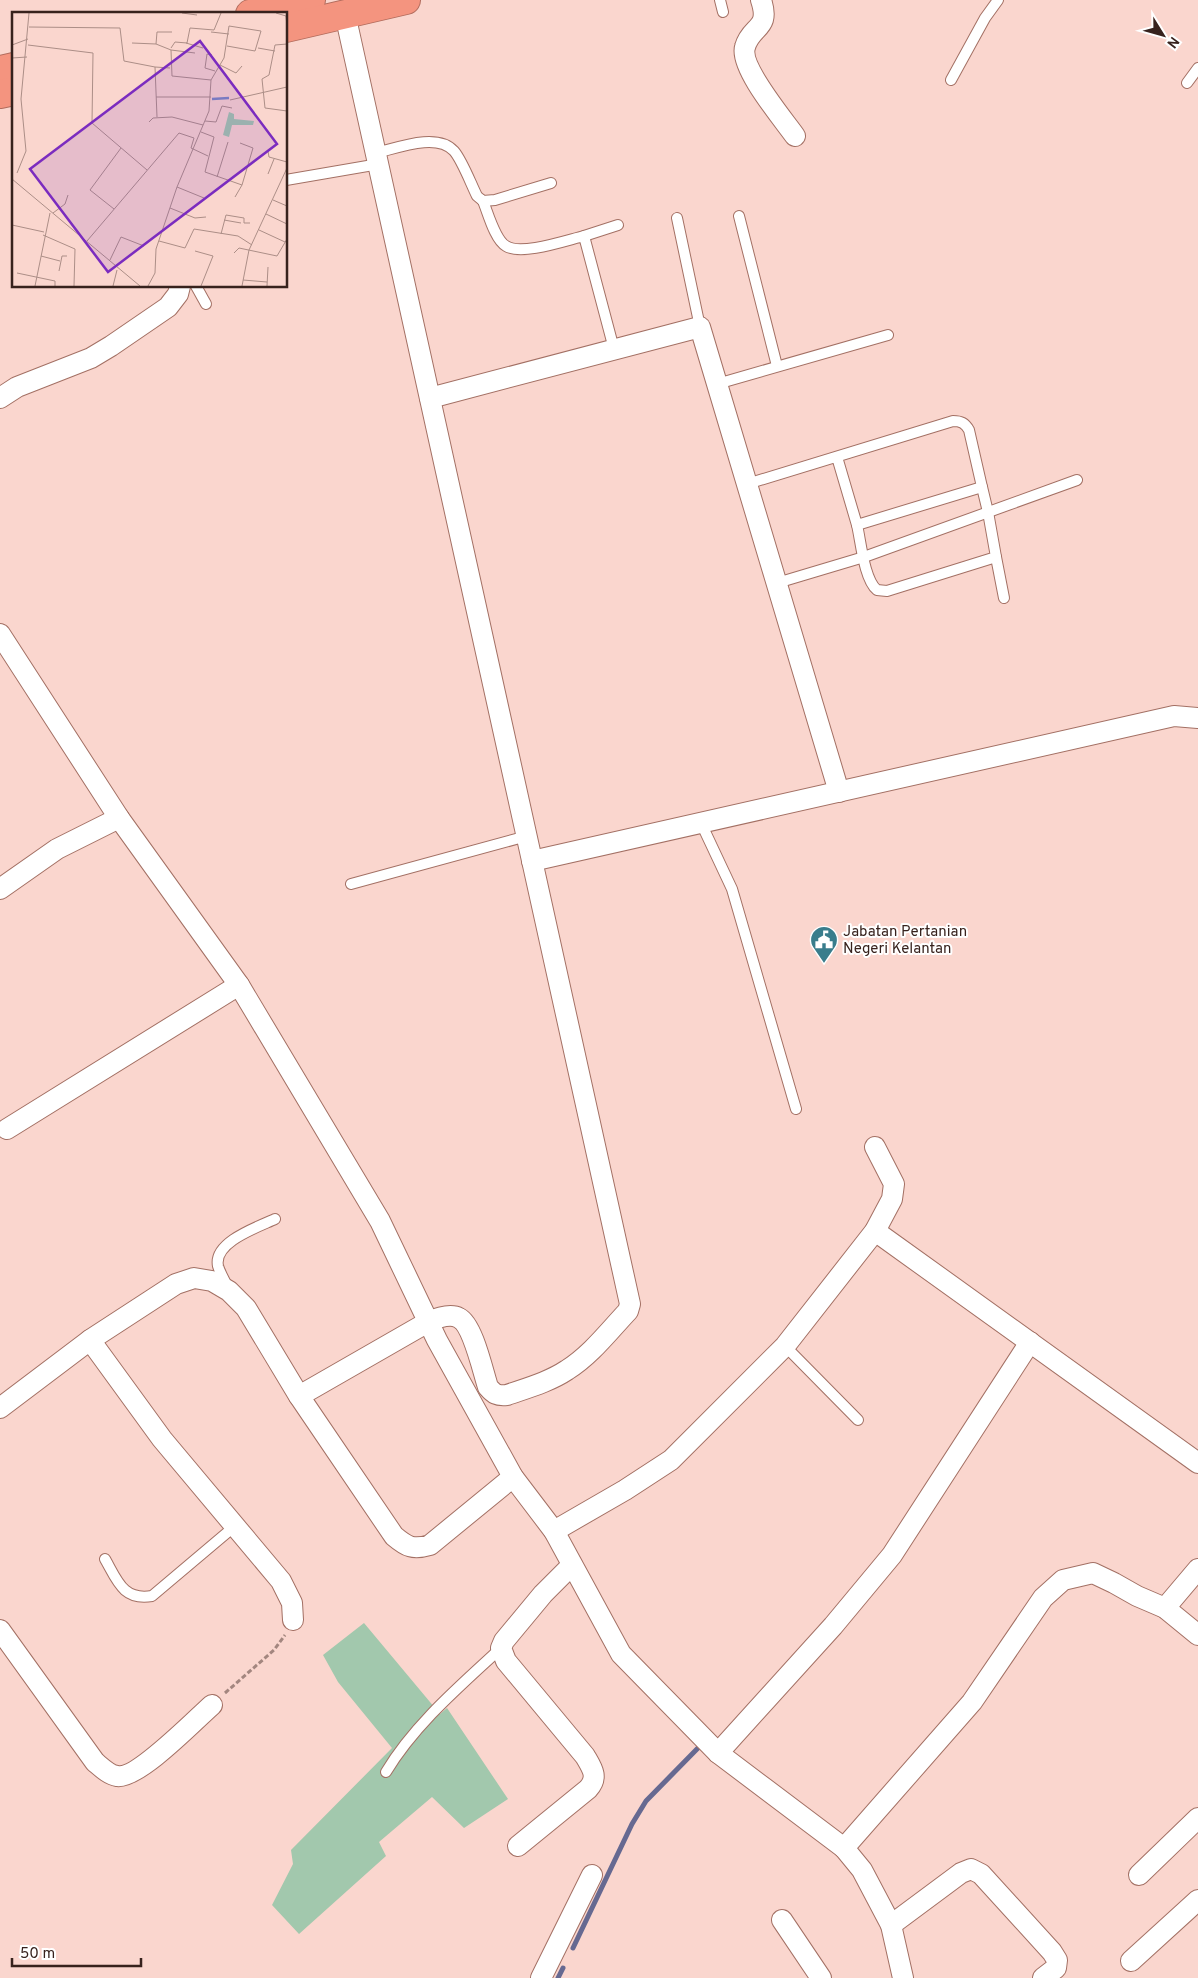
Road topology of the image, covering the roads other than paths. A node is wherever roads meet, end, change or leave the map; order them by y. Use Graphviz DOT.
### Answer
graph roads {
  1 [pos="311,0"];
  2 [pos="406,0"];
  3 [pos="720,0"];
  4 [pos="761,0"];
  5 [pos="998,0"];
  6 [pos="259,12"];
  7 [pos="723,12"];
  8 [pos="345,14"];
  9 [pos="288,28"];
  10 [pos="1198,68"];
  11 [pos="950,80"];
  12 [pos="1187,84"];
  13 [pos="795,136"];
  14 [pos="377,159"];
  15 [pos="288,180"];
  16 [pos="551,183"];
  17 [pos="483,201"];
  18 [pos="739,216"];
  19 [pos="677,218"];
  20 [pos="618,225"];
  21 [pos="584,236"];
  22 [pos="180,288"];
  23 [pos="197,288"];
  24 [pos="206,304"];
  25 [pos="700,327"];
  26 [pos="888,335"];
  27 [pos="614,349"];
  28 [pos="777,366"];
  29 [pos="717,384"];
  30 [pos="0,398"];
  31 [pos="430,398"];
  32 [pos="837,457"];
  33 [pos="1076,480"];
  34 [pos="747,484"];
  35 [pos="982,488"];
  36 [pos="988,512"];
  37 [pos="858,525"];
  38 [pos="864,557"];
  39 [pos="996,557"];
  40 [pos="777,583"];
  41 [pos="1004,598"];
  42 [pos="0,634"];
  43 [pos="1198,718"];
  44 [pos="839,792"];
  45 [pos="119,818"];
  46 [pos="701,823"];
  47 [pos="527,836"];
  48 [pos="532,861"];
  49 [pos="351,884"];
  50 [pos="0,888"];
  51 [pos="239,986"];
  52 [pos="796,1110"];
  53 [pos="7,1129"];
  54 [pos="875,1147"];
  55 [pos="275,1219"];
  56 [pos="875,1231"];
  57 [pos="229,1291"];
  58 [pos="428,1322"];
  59 [pos="90,1340"];
  60 [pos="1030,1342"];
  61 [pos="785,1346"];
  62 [pos="299,1396"];
  63 [pos="0,1408"];
  64 [pos="858,1420"];
  65 [pos="1198,1463"];
  66 [pos="513,1477"];
  67 [pos="235,1526"];
  68 [pos="554,1530"];
  69 [pos="105,1559"];
  70 [pos="572,1565"];
  71 [pos="1198,1570"];
  72 [pos="1165,1608"];
  73 [pos="293,1620"];
  74 [pos="0,1630"];
  75 [pos="1198,1635"];
  76 [pos="501,1648"];
  77 [pos="212,1705"];
  78 [pos="718,1753"];
  79 [pos="386,1772"];
  80 [pos="1198,1818"];
  81 [pos="518,1846"];
  82 [pos="844,1848"];
  83 [pos="592,1875"];
  84 [pos="1138,1875"];
  85 [pos="1198,1900"];
  86 [pos="782,1920"];
  87 [pos="891,1925"];
  88 [pos="1130,1961"];
  89 [pos="541,1978"];
  90 [pos="821,1978"];
  91 [pos="903,1978"];
  92 [pos="1042,1978"];
  1 -- 6 [label="highway"];
  2 -- 8 [label="highway"];
  3 -- 7 [label="lane"];
  4 -- 13 [label="street"];
  5 -- 11 [label="lane"];
  8 -- 9 [label="highway"];
  8 -- 14 [label="street"];
  10 -- 12 [label="lane"];
  14 -- 15 [label="lane"];
  14 -- 17 [label="lane"];
  14 -- 31 [label="street"];
  16 -- 17 [label="lane"];
  17 -- 21 [label="lane"];
  18 -- 28 [label="lane"];
  19 -- 25 [label="lane"];
  20 -- 21 [label="lane"];
  21 -- 27 [label="lane"];
  22 -- 30 [label="street"];
  23 -- 24 [label="lane"];
  25 -- 27 [label="street"];
  25 -- 29 [label="street"];
  26 -- 28 [label="lane"];
  27 -- 31 [label="street"];
  28 -- 29 [label="lane"];
  29 -- 34 [label="street"];
  31 -- 47 [label="street"];
  32 -- 34 [label="lane"];
  32 -- 35 [label="lane"];
  32 -- 37 [label="lane"];
  33 -- 36 [label="lane"];
  34 -- 40 [label="street"];
  35 -- 36 [label="lane"];
  35 -- 37 [label="lane"];
  36 -- 38 [label="lane"];
  36 -- 39 [label="lane"];
  37 -- 38 [label="lane"];
  38 -- 39 [label="lane"];
  38 -- 40 [label="lane"];
  39 -- 41 [label="lane"];
  40 -- 44 [label="street"];
  42 -- 45 [label="street"];
  43 -- 44 [label="street"];
  44 -- 46 [label="street"];
  45 -- 50 [label="street"];
  45 -- 51 [label="street"];
  46 -- 48 [label="street"];
  46 -- 52 [label="lane"];
  47 -- 48 [label="street"];
  47 -- 49 [label="lane"];
  48 -- 58 [label="street"];
  51 -- 53 [label="street"];
  51 -- 58 [label="street"];
  54 -- 56 [label="street"];
  55 -- 57 [label="lane"];
  56 -- 60 [label="street"];
  56 -- 61 [label="street"];
  57 -- 59 [label="street"];
  57 -- 62 [label="street"];
  58 -- 62 [label="street"];
  58 -- 66 [label="street"];
  59 -- 63 [label="street"];
  59 -- 67 [label="street"];
  60 -- 65 [label="street"];
  60 -- 78 [label="street"];
  61 -- 64 [label="lane"];
  61 -- 68 [label="street"];
  62 -- 66 [label="street"];
  66 -- 68 [label="street"];
  67 -- 69 [label="lane"];
  67 -- 73 [label="street"];
  68 -- 70 [label="street"];
  70 -- 76 [label="street"];
  70 -- 78 [label="street"];
  71 -- 72 [label="street"];
  72 -- 75 [label="street"];
  72 -- 82 [label="street"];
  74 -- 77 [label="street"];
  76 -- 79 [label="lane"];
  76 -- 81 [label="street"];
  78 -- 82 [label="street"];
  80 -- 84 [label="street"];
  82 -- 87 [label="street"];
  83 -- 89 [label="street"];
  85 -- 88 [label="street"];
  86 -- 90 [label="street"];
  87 -- 91 [label="street"];
  87 -- 92 [label="street"];
}
